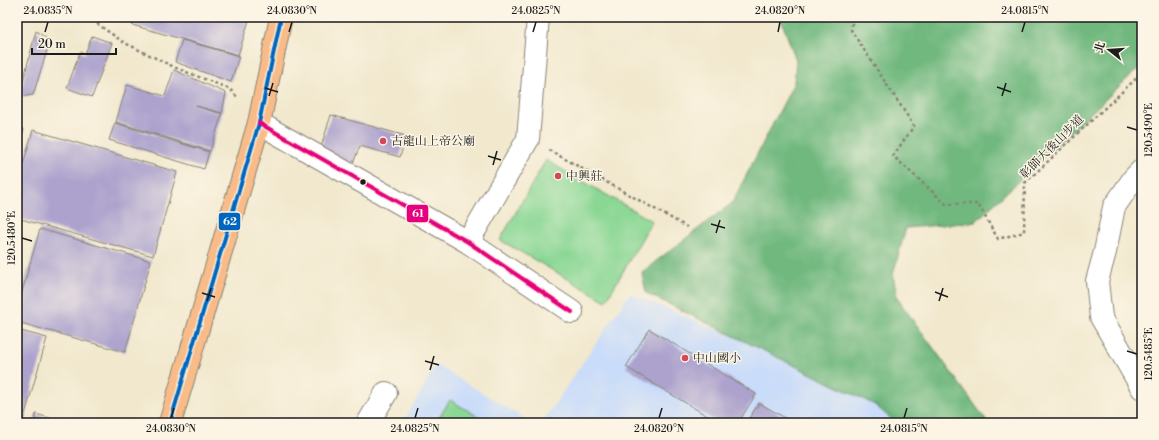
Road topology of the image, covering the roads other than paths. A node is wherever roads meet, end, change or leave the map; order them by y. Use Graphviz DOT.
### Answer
graph roads {
  1 [pos="281,17"];
  2 [pos="538,17"];
  3 [pos="259,123"];
  4 [pos="1142,170"];
  5 [pos="468,242"];
  6 [pos="572,312"];
  7 [pos="1142,388"];
  8 [pos="386,393"];
  9 [pos="170,423"];
  10 [pos="368,423"];
  1 -- 3 [label="main road"];
  2 -- 5 [label="street"];
  3 -- 5 [label="street"];
  3 -- 9 [label="main road"];
  4 -- 7 [label="street"];
  5 -- 6 [label="street"];
  8 -- 10 [label="street"];
}
